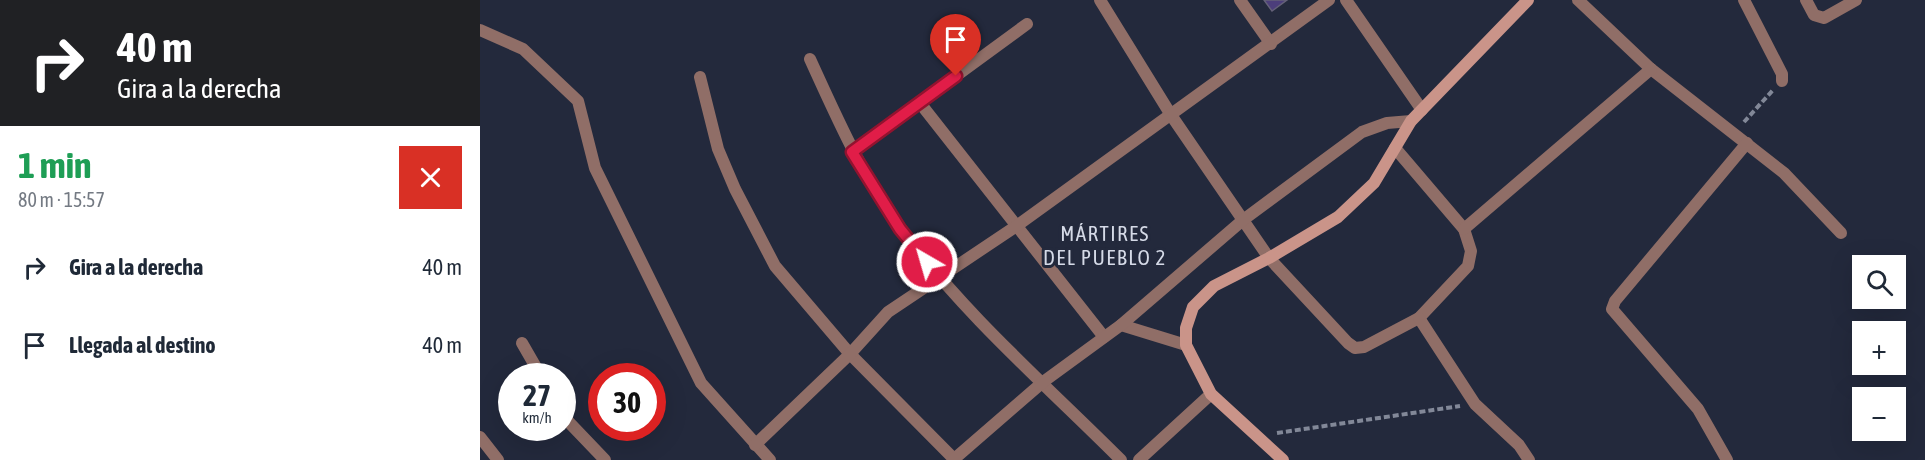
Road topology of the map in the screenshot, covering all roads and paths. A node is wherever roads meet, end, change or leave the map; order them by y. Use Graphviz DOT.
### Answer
graph roads {
  1 [pos="1100,0"];
  2 [pos="1240,0"];
  3 [pos="1329,0"];
  4 [pos="1346,0"];
  5 [pos="1528,0"];
  6 [pos="1578,0"];
  7 [pos="1744,0"];
  8 [pos="1806,0"];
  9 [pos="1856,0"];
  10 [pos="1027,24"];
  11 [pos="480,30"];
  12 [pos="1271,44"];
  13 [pos="810,59"];
  14 [pos="1651,69"];
  15 [pos="700,77"];
  16 [pos="1782,81"];
  17 [pos="920,103"];
  18 [pos="1422,110"];
  19 [pos="1171,115"];
  20 [pos="1411,121"];
  21 [pos="1734,133"];
  22 [pos="1747,143"];
  23 [pos="1395,148"];
  24 [pos="852,152"];
  25 [pos="1243,220"];
  26 [pos="1018,225"];
  27 [pos="1464,230"];
  28 [pos="1841,233"];
  29 [pos="1269,258"];
  30 [pos="940,279"];
  31 [pos="1419,318"];
  32 [pos="1121,325"];
  33 [pos="1104,337"];
  34 [pos="522,343"];
  35 [pos="1186,345"];
  36 [pos="850,354"];
  37 [pos="534,363"];
  38 [pos="1043,382"];
  39 [pos="1211,394"];
  40 [pos="1475,404"];
  41 [pos="576,430"];
  42 [pos="1257,436"];
  43 [pos="480,437"];
  44 [pos="755,445"];
  45 [pos="498,460"];
  46 [pos="605,460"];
  47 [pos="770,460"];
  48 [pos="954,460"];
  49 [pos="1121,460"];
  50 [pos="1139,460"];
  51 [pos="1283,460"];
  52 [pos="1528,460"];
  53 [pos="1727,460"];
  1 -- 19 [label="street"];
  2 -- 12 [label="street"];
  3 -- 12 [label="street"];
  4 -- 18 [label="street"];
  5 -- 18 [label="street"];
  6 -- 14 [label="street"];
  7 -- 16 [label="street"];
  8 -- 9 [label="street"];
  10 -- 17 [label="street"];
  11 -- 44 [label="street"];
  12 -- 19 [label="street"];
  13 -- 24 [label="street"];
  14 -- 21 [label="street"];
  14 -- 27 [label="street"];
  15 -- 36 [label="street"];
  16 -- 21 [label="path"];
  17 -- 24 [label="street"];
  17 -- 26 [label="street"];
  18 -- 20 [label="street"];
  19 -- 25 [label="street"];
  19 -- 26 [label="street"];
  20 -- 23 [label="street"];
  20 -- 25 [label="street"];
  21 -- 22 [label="street"];
  22 -- 28 [label="street"];
  22 -- 53 [label="street"];
  23 -- 27 [label="street"];
  23 -- 29 [label="street"];
  24 -- 30 [label="street"];
  25 -- 29 [label="street"];
  25 -- 32 [label="street"];
  26 -- 30 [label="street"];
  26 -- 33 [label="street"];
  27 -- 31 [label="street"];
  29 -- 31 [label="street"];
  29 -- 35 [label="street"];
  30 -- 36 [label="street"];
  30 -- 38 [label="street"];
  31 -- 40 [label="street"];
  32 -- 33 [label="street"];
  32 -- 35 [label="street"];
  33 -- 38 [label="street"];
  34 -- 37 [label="street"];
  35 -- 39 [label="street"];
  36 -- 44 [label="street"];
  36 -- 48 [label="street"];
  38 -- 48 [label="street"];
  38 -- 49 [label="street"];
  39 -- 42 [label="street"];
  39 -- 50 [label="street"];
  40 -- 42 [label="path"];
  40 -- 52 [label="street"];
  41 -- 46 [label="street"];
  42 -- 51 [label="street"];
  43 -- 45 [label="street"];
  44 -- 47 [label="street"];
}
